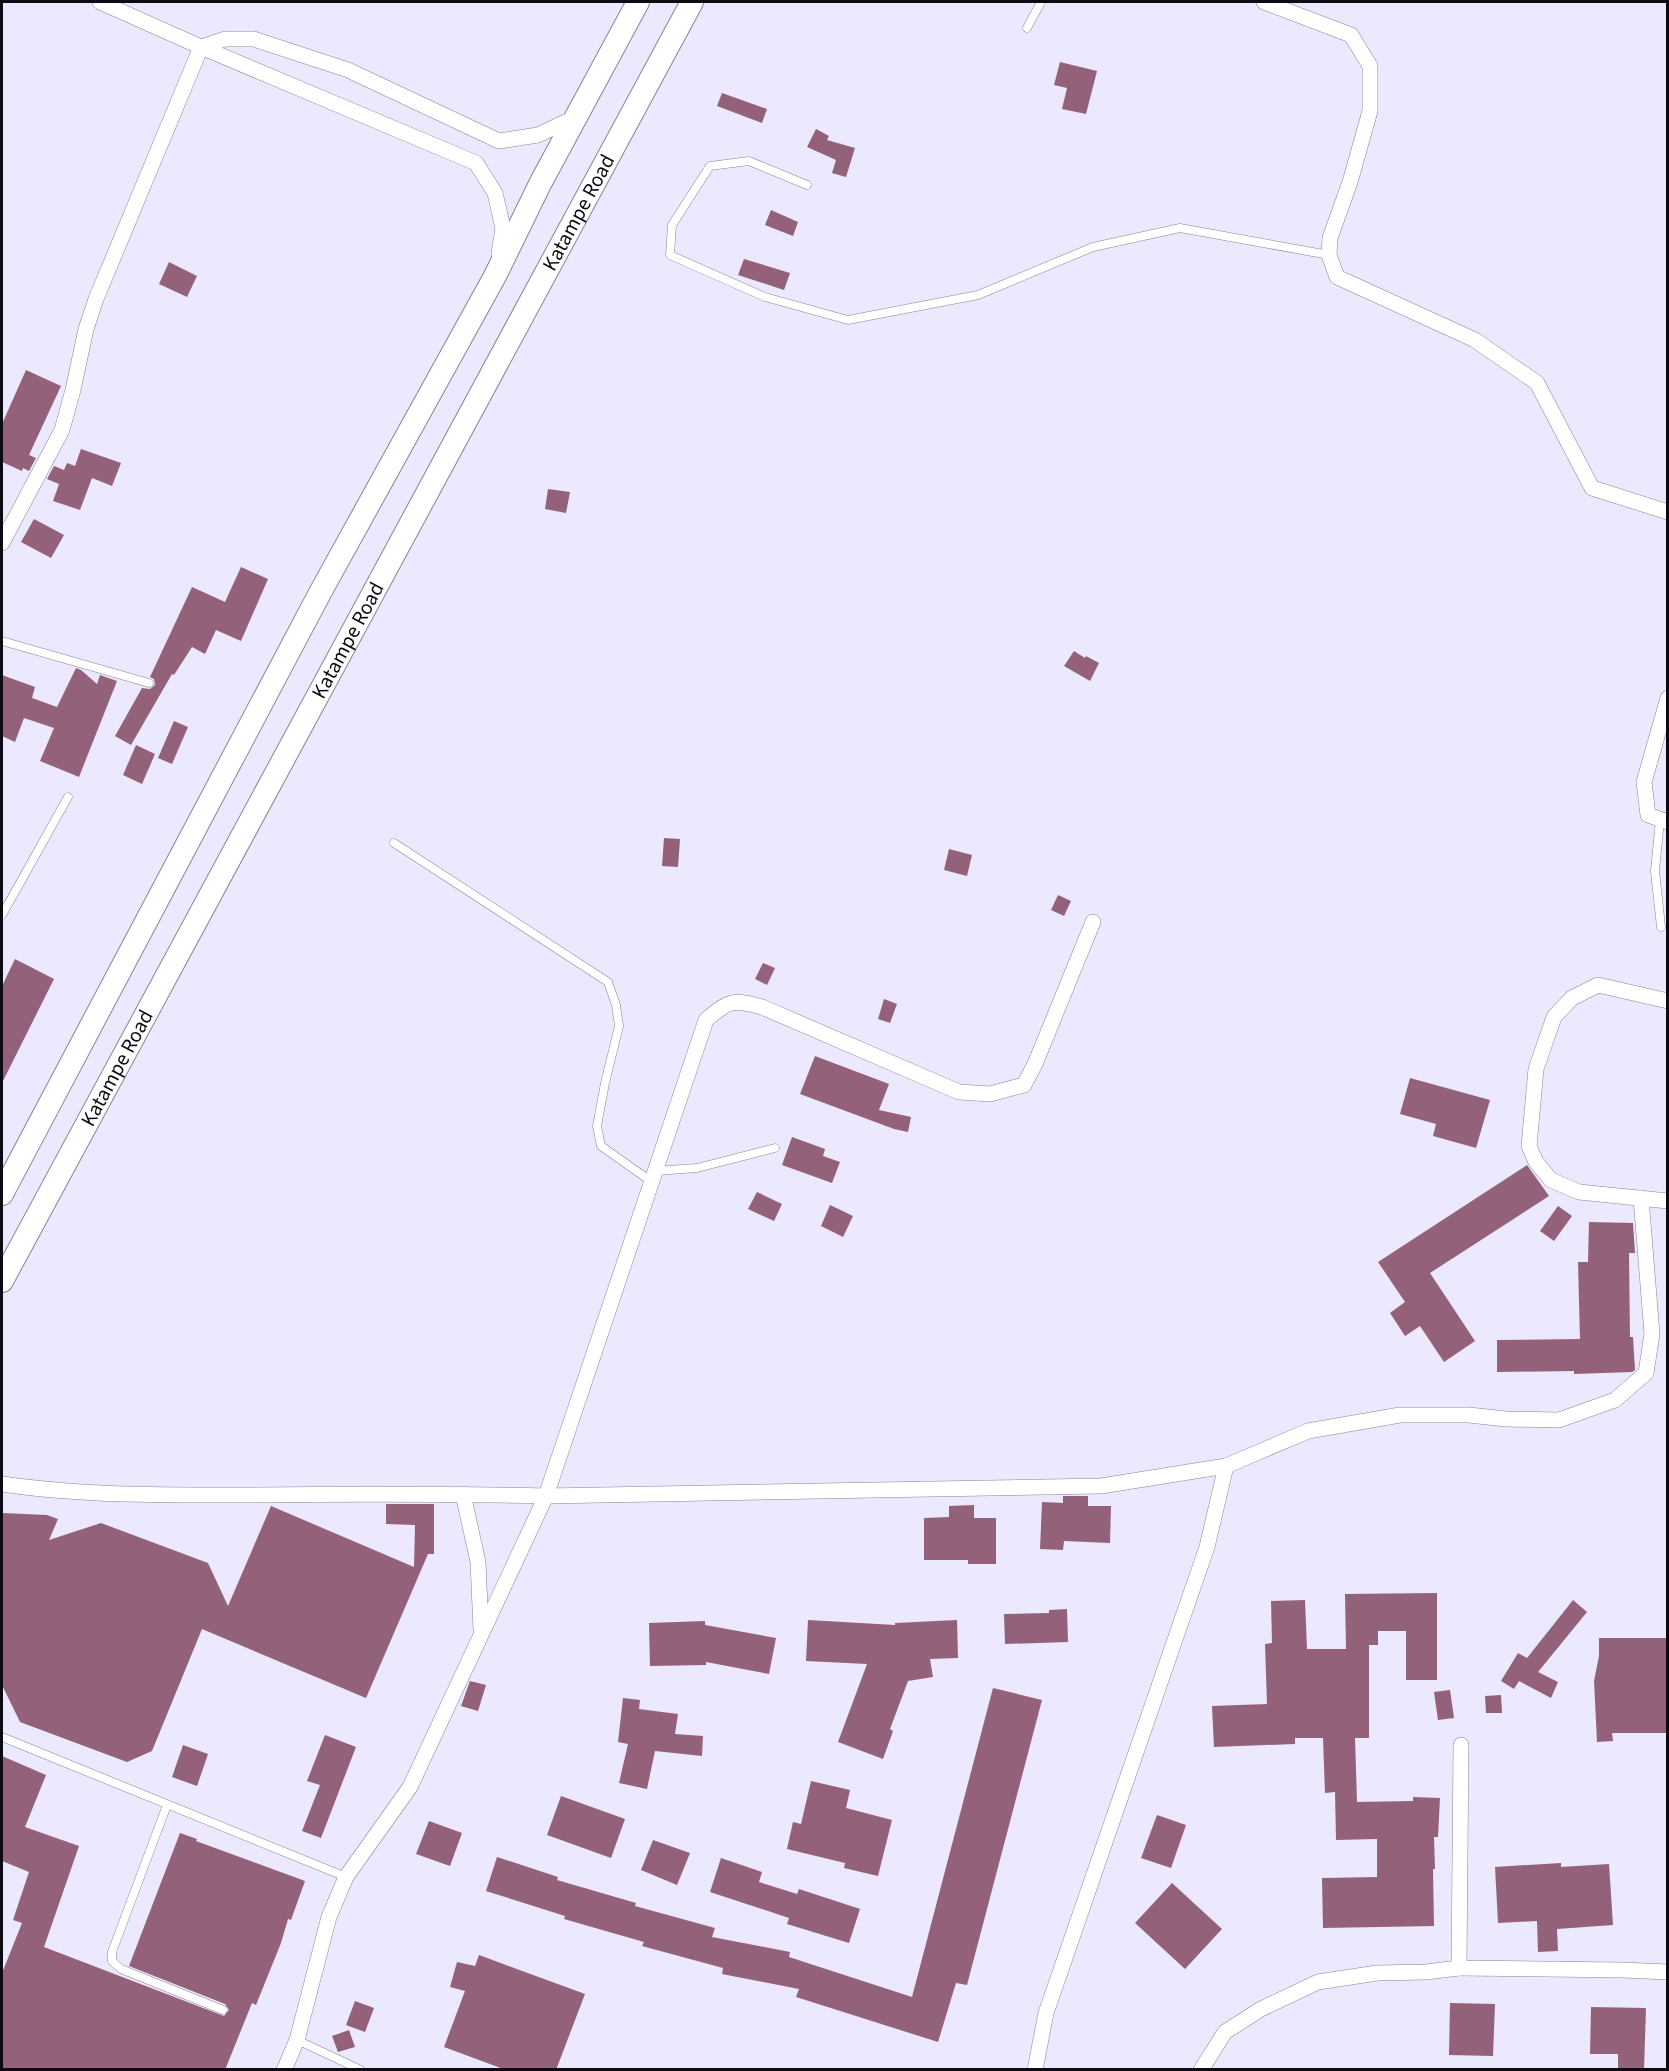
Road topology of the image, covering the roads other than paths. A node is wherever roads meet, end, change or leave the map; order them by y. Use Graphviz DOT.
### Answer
graph roads {
  1 [pos="100,2"];
  2 [pos="638,2"];
  3 [pos="692,2"];
  4 [pos="1041,2"];
  5 [pos="1264,2"];
  6 [pos="1027,28"];
  7 [pos="201,47"];
  8 [pos="576,117"];
  9 [pos="807,185"];
  10 [pos="1329,255"];
  11 [pos="495,276"];
  12 [pos="1668,512"];
  13 [pos="2,543"];
  14 [pos="2,641"];
  15 [pos="149,683"];
  16 [pos="1668,698"];
  17 [pos="68,797"];
  18 [pos="1664,821"];
  19 [pos="394,843"];
  20 [pos="2,915"];
  21 [pos="1093,922"];
  22 [pos="1661,927"];
  23 [pos="1668,1001"];
  24 [pos="775,1148"];
  25 [pos="654,1176"];
  26 [pos="2,1194"];
  27 [pos="1641,1198"];
  28 [pos="1668,1201"];
  29 [pos="2,1281"];
  30 [pos="1226,1466"];
  31 [pos="2,1484"];
  32 [pos="463,1494"];
  33 [pos="546,1497"];
  34 [pos="481,1635"];
  35 [pos="2,1737"];
  36 [pos="1461,1745"];
  37 [pos="168,1805"];
  38 [pos="346,1877"];
  39 [pos="1459,1968"];
  40 [pos="1668,1972"];
  41 [pos="223,2010"];
  42 [pos="297,2040"];
  43 [pos="284,2070"];
  44 [pos="361,2070"];
  45 [pos="1035,2070"];
  46 [pos="1201,2070"];
  1 -- 7 [label="street"];
  2 -- 8 [label="main road, Katampe Road"];
  3 -- 29 [label="main road, Katampe Road"];
  4 -- 6 [label="lane"];
  5 -- 10 [label="street"];
  7 -- 8 [label="street"];
  7 -- 11 [label="street"];
  7 -- 13 [label="street"];
  8 -- 11 [label="main road, Katampe Road"];
  9 -- 10 [label="lane"];
  10 -- 12 [label="street"];
  11 -- 26 [label="main road, Katampe Road"];
  14 -- 15 [label="lane"];
  16 -- 18 [label="street"];
  17 -- 20 [label="lane"];
  18 -- 22 [label="lane"];
  19 -- 25 [label="lane"];
  21 -- 25 [label="street"];
  23 -- 27 [label="street"];
  24 -- 25 [label="lane"];
  25 -- 33 [label="street"];
  27 -- 28 [label="street"];
  27 -- 30 [label="street"];
  30 -- 33 [label="street"];
  30 -- 45 [label="street"];
  31 -- 32 [label="street"];
  32 -- 33 [label="street"];
  32 -- 34 [label="street"];
  33 -- 34 [label="street"];
  34 -- 38 [label="street"];
  35 -- 37 [label="lane"];
  36 -- 39 [label="street"];
  37 -- 38 [label="lane"];
  37 -- 41 [label="lane"];
  38 -- 42 [label="street"];
  39 -- 40 [label="street"];
  39 -- 46 [label="street"];
  42 -- 43 [label="street"];
  42 -- 44 [label="lane"];
}
